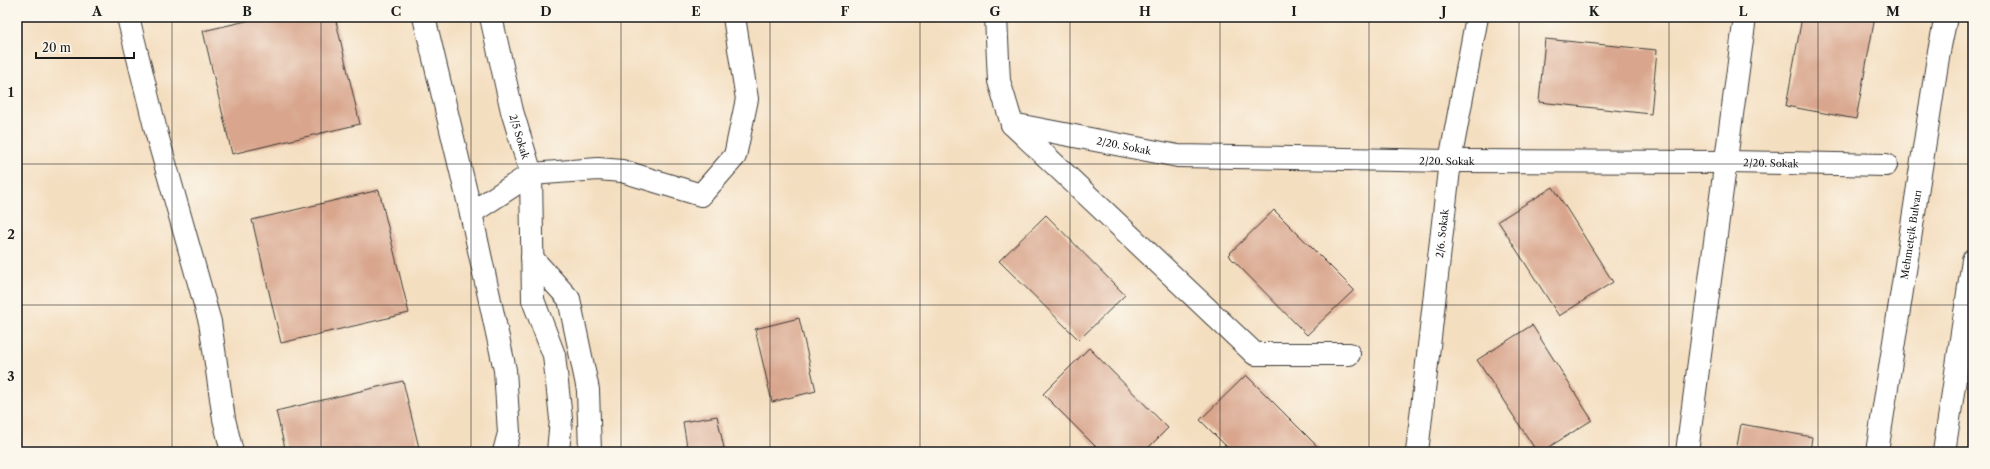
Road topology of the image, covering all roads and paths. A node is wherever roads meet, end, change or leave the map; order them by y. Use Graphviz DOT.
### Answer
graph roads {
  1 [pos="128,17"];
  2 [pos="424,17"];
  3 [pos="491,17"];
  4 [pos="734,17"];
  5 [pos="996,17"];
  6 [pos="1477,17"];
  7 [pos="1745,17"];
  8 [pos="1946,17"];
  9 [pos="1012,124"];
  10 [pos="1450,161"];
  11 [pos="1727,162"];
  12 [pos="1886,165"];
  13 [pos="531,174"];
  14 [pos="471,213"];
  15 [pos="532,258"];
  16 [pos="1973,260"];
  17 [pos="1349,354"];
  18 [pos="232,452"];
  19 [pos="504,452"];
  20 [pos="558,452"];
  21 [pos="590,452"];
  22 [pos="1417,452"];
  23 [pos="1687,452"];
  24 [pos="1876,452"];
  25 [pos="1944,452"];
  1 -- 18 [label="street"];
  2 -- 14 [label="street"];
  3 -- 13 [label="street, 2/5 Sokak"];
  4 -- 13 [label="street"];
  5 -- 9 [label="street"];
  6 -- 10 [label="street, 2/6. Sokak"];
  7 -- 11 [label="street"];
  8 -- 24 [label="street, Mehmetçik Bulvarı"];
  9 -- 10 [label="street, 2/20. Sokak"];
  9 -- 17 [label="street"];
  10 -- 11 [label="street, 2/20. Sokak"];
  10 -- 22 [label="street, 2/6. Sokak"];
  11 -- 12 [label="street, 2/20. Sokak"];
  11 -- 23 [label="street"];
  13 -- 14 [label="street"];
  13 -- 15 [label="street, 2/5 Sokak"];
  14 -- 19 [label="street"];
  15 -- 20 [label="street, 2/5 Sokak"];
  15 -- 21 [label="street"];
  16 -- 25 [label="street"];
}
